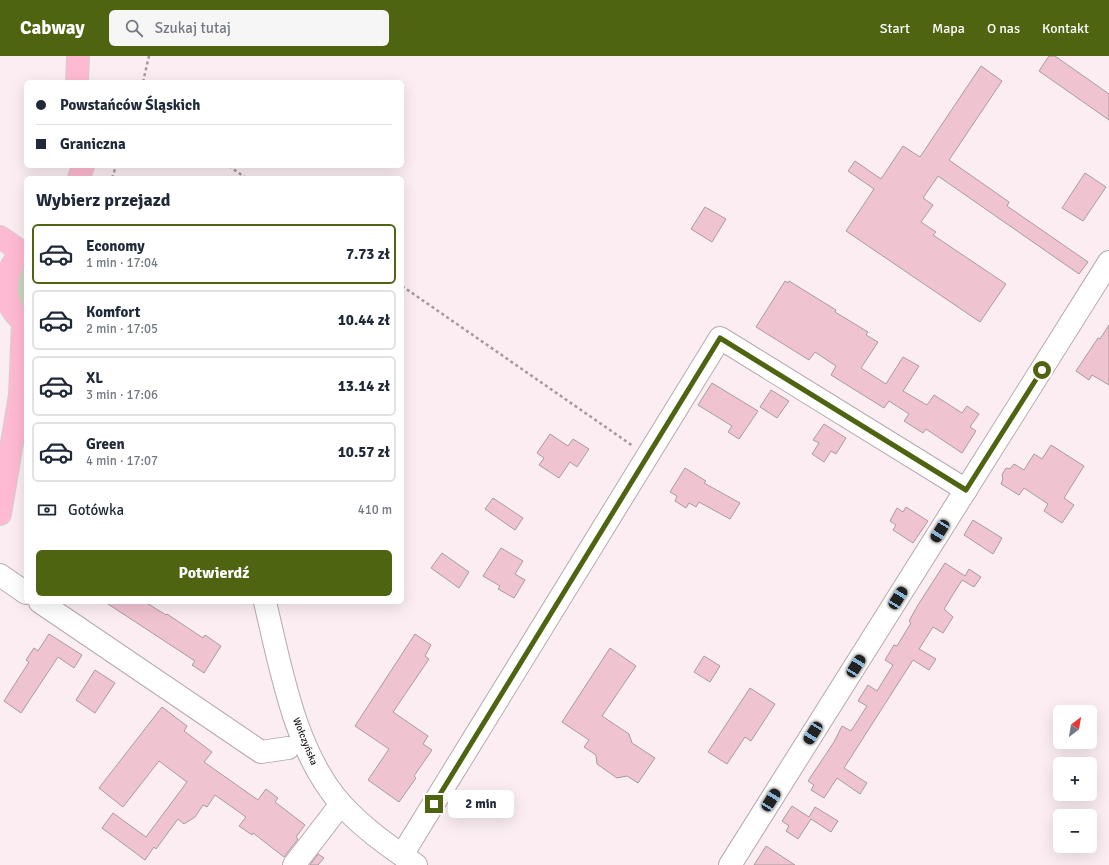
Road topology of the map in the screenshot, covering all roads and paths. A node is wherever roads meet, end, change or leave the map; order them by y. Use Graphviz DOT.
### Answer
graph roads {
  1 [pos="78,56"];
  2 [pos="150,56"];
  3 [pos="77,80"];
  4 [pos="144,80"];
  5 [pos="232,168"];
  6 [pos="243,176"];
  7 [pos="0,237"];
  8 [pos="24,253"];
  9 [pos="1109,262"];
  10 [pos="3,270"];
  11 [pos="404,287"];
  12 [pos="24,321"];
  13 [pos="24,388"];
  14 [pos="647,455"];
  15 [pos="966,490"];
  16 [pos="0,514"];
  17 [pos="0,575"];
  18 [pos="24,592"];
  19 [pos="43,604"];
  20 [pos="265,604"];
  21 [pos="288,748"];
  22 [pos="341,804"];
  23 [pos="409,860"];
  24 [pos="294,865"];
  25 [pos="730,865"];
  1 -- 3 [label="main road"];
  2 -- 4 [label="path"];
  5 -- 6 [label="path"];
  7 -- 8 [label="main road"];
  8 -- 10 [label="main road"];
  9 -- 15 [label="street"];
  10 -- 12 [label="main road"];
  11 -- 14 [label="path"];
  12 -- 13 [label="main road"];
  13 -- 16 [label="main road"];
  14 -- 15 [label="street"];
  14 -- 23 [label="street"];
  15 -- 25 [label="street"];
  17 -- 18 [label="street"];
  19 -- 21 [label="street, Wołczyńska"];
  20 -- 22 [label="street, Wołczyńska"];
  22 -- 23 [label="street, Wołczyńska"];
  22 -- 24 [label="street"];
}
